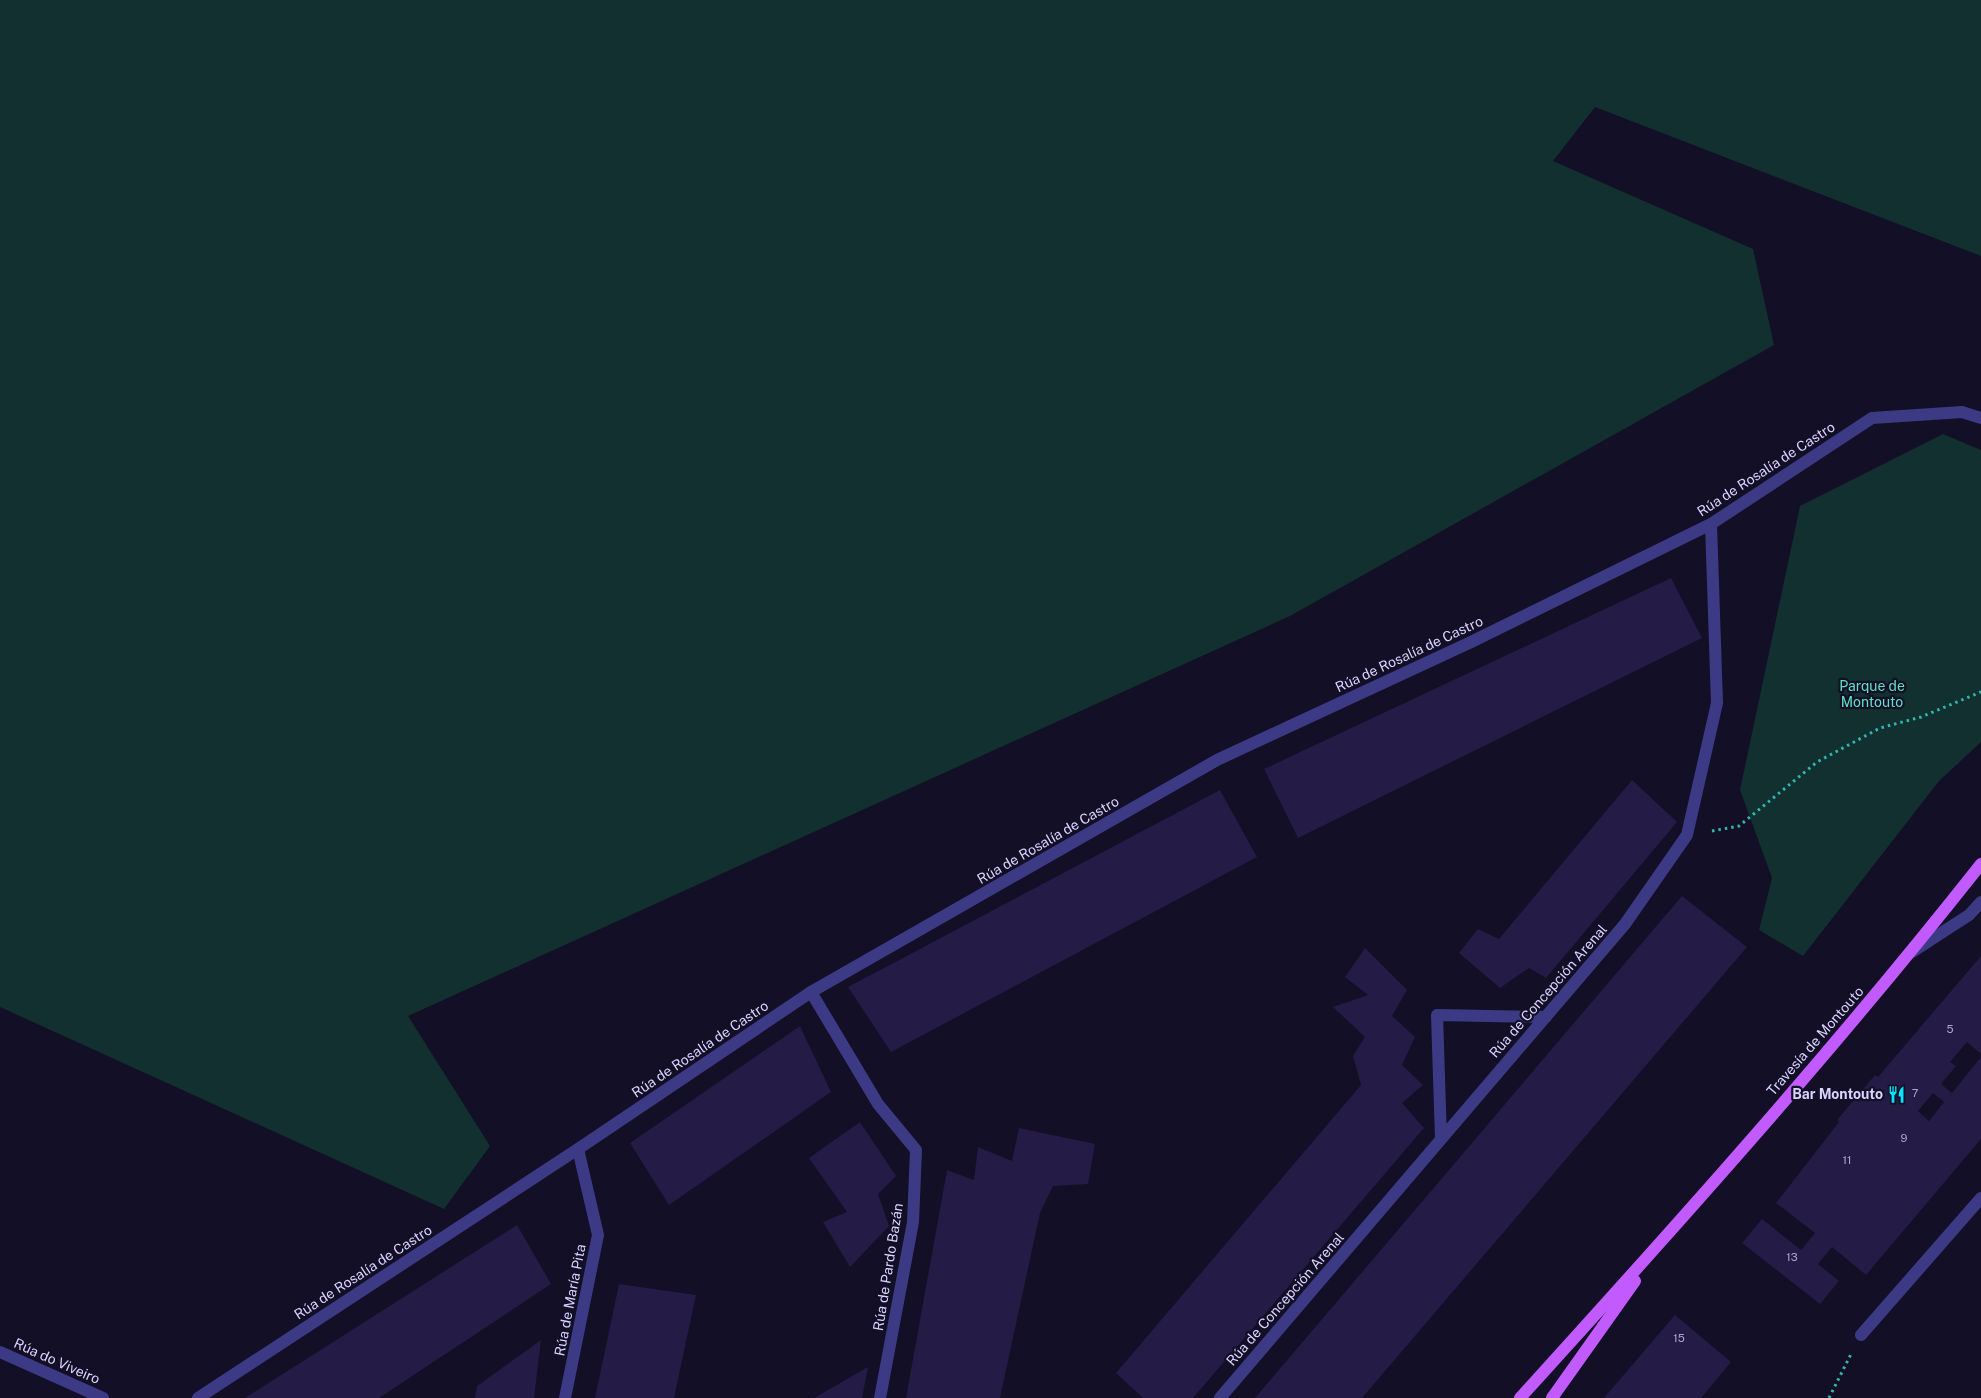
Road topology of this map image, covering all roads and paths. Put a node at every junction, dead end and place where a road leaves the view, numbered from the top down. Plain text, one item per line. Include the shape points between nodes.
1 (1981, 418) edge
2 (1711, 524) junction
3 (1981, 692) edge
4 (1686, 835) junction
5 (1981, 864) edge
6 (1981, 902) edge
7 (1912, 952) junction
8 (811, 992) junction
9 (1546, 1017) junction
10 (1441, 1139) junction
11 (578, 1149) junction
12 (1981, 1198) edge
13 (1668, 1234) junction
14 (1861, 1336) joint
15 (0, 1352) edge
16 (103, 1398) edge
17 (198, 1398) edge
18 (565, 1398) edge
19 (880, 1398) edge
20 (1220, 1398) edge
21 (1520, 1398) edge
22 (1552, 1398) edge
23 (1828, 1398) edge

1 - 2 street, Rúa de Rosalía de Castro via 1962,412 1872,418
2 - 4 street, Rúa de Concepción Arenal via 1717,703
2 - 8 street, Rúa de Rosalía de Castro via 1469,643 1217,760
3 - 4 path via 1880,728 1817,762 1738,826
4 - 9 street, Rúa de Concepción Arenal via 1625,924
5 - 7 main road, Travesía de Montouto
6 - 7 street via 1969,915
7 - 13 main road, Travesía de Montouto
8 - 11 street, Rúa de Rosalía de Castro
8 - 19 street, Rúa de Pardo Bazán via 878,1104 916,1150 913,1222
9 - 10 street, Rúa de Concepción Arenal
9 - 10 street via 1437,1015
10 - 20 street, Rúa de Concepción Arenal
11 - 17 street, Rúa de Rosalía de Castro
11 - 18 street, Rúa de María Pita via 598,1234
12 - 14 street
13 - 21 main road, Travesía de Montouto
13 - 22 main road, Travesía de Montouto
14 - 23 path
15 - 16 street, Rúa do Viveiro

